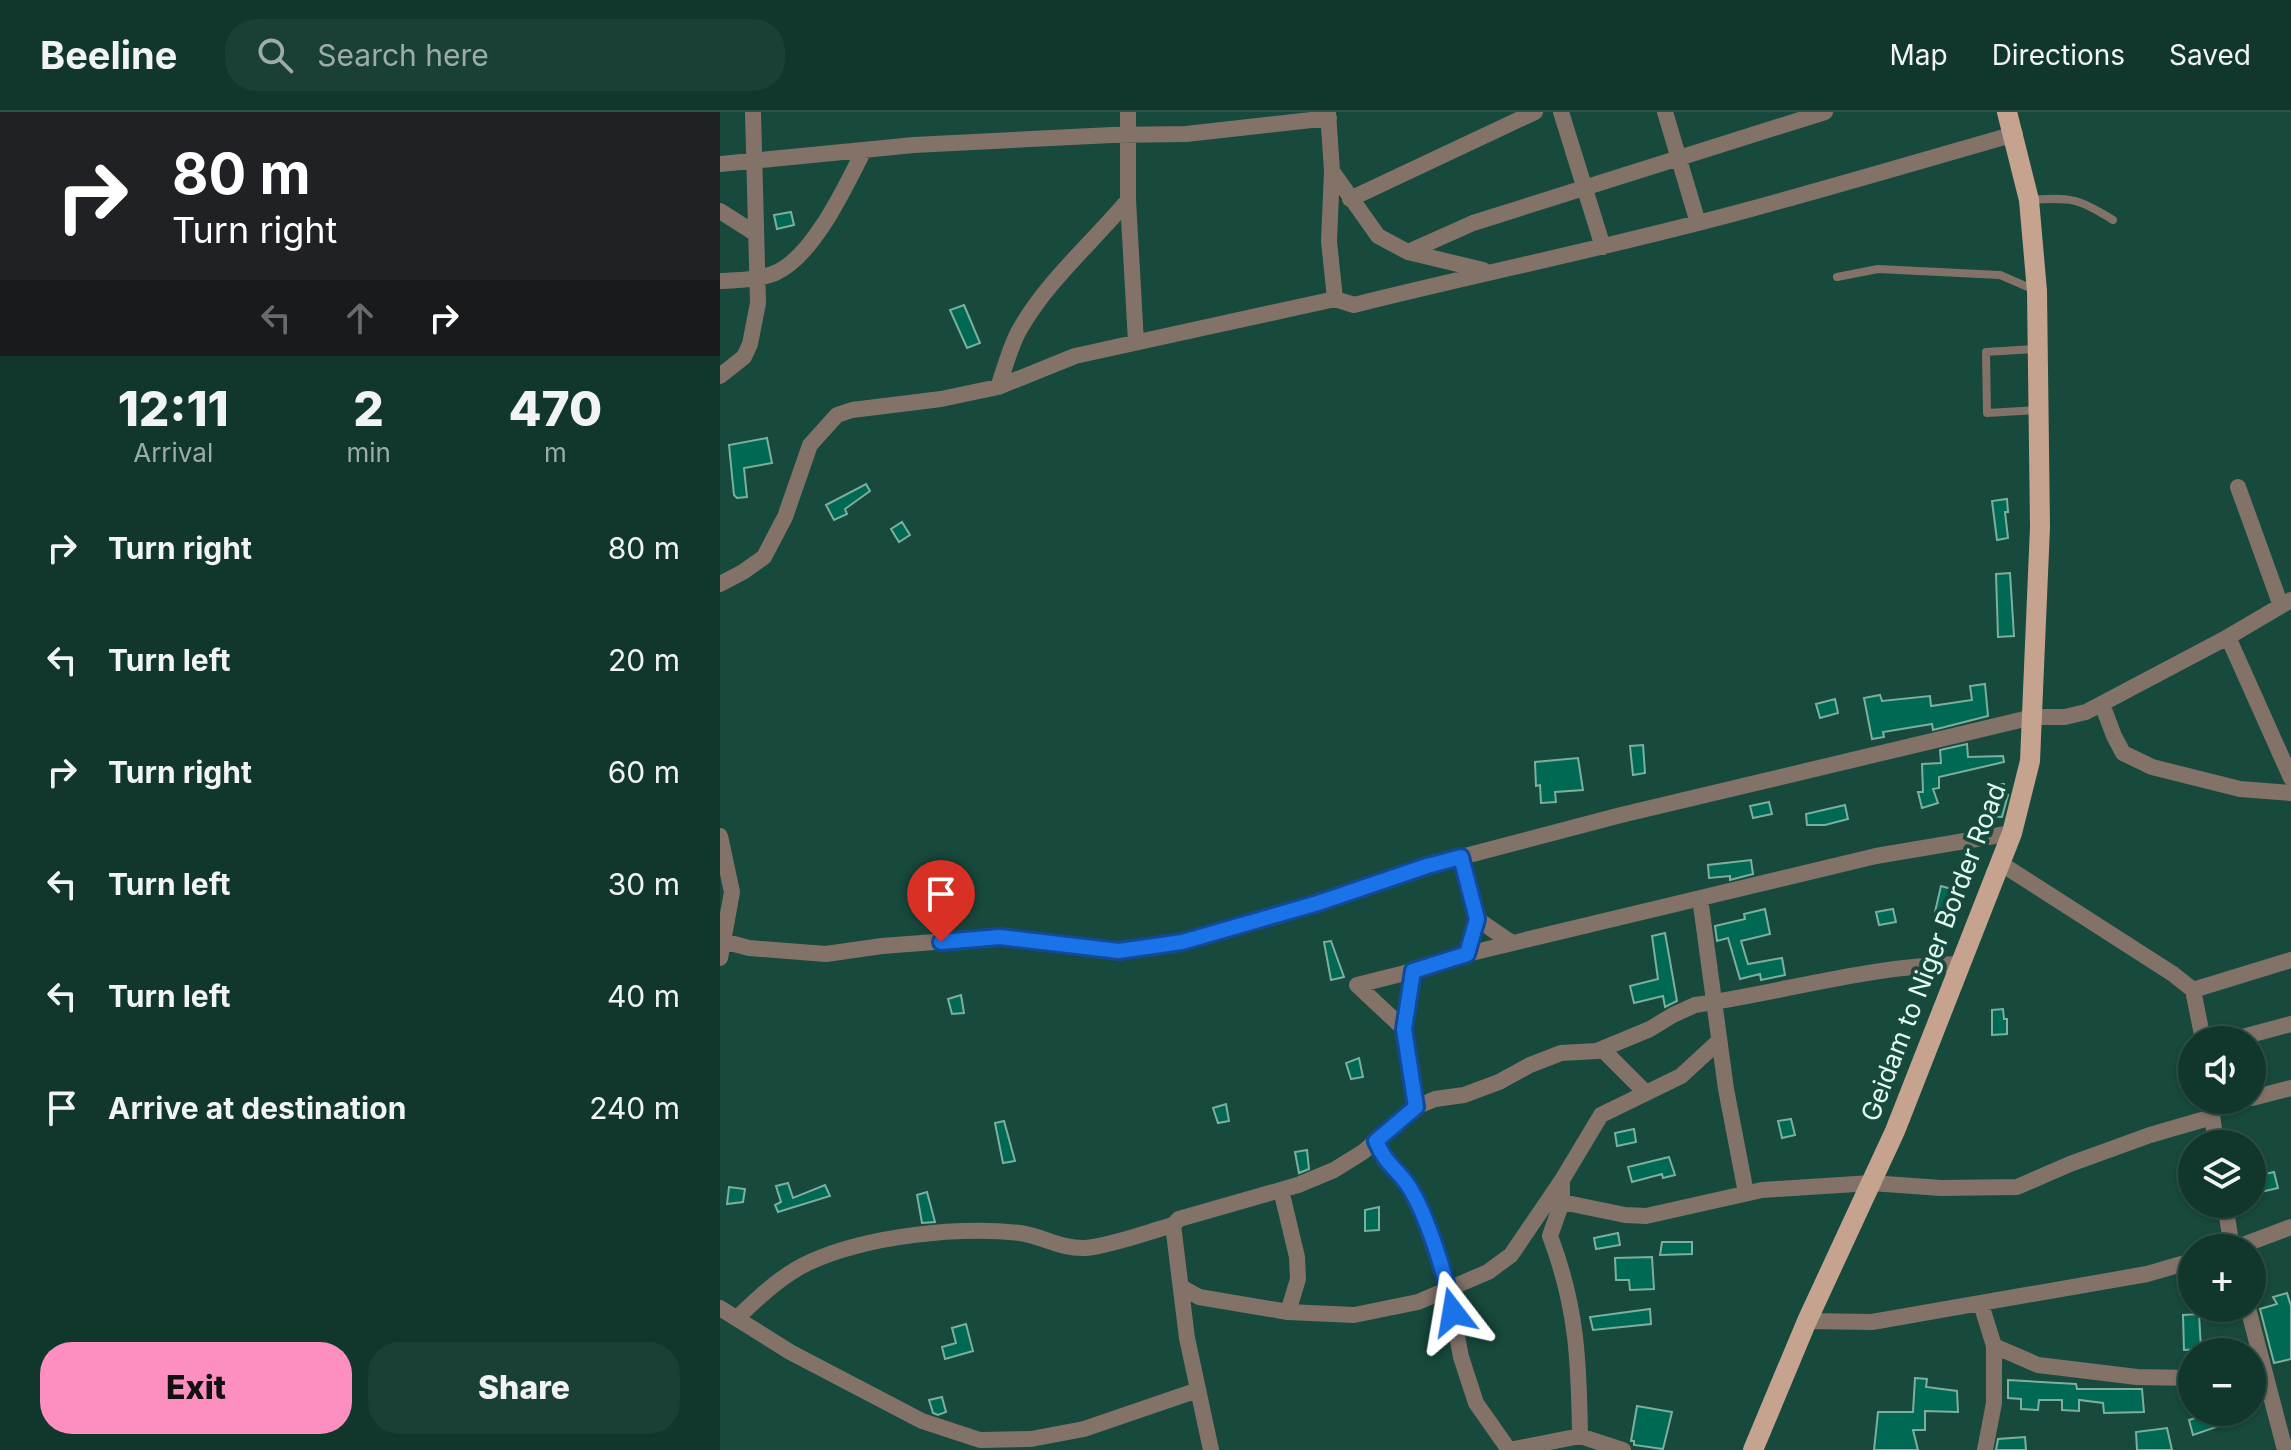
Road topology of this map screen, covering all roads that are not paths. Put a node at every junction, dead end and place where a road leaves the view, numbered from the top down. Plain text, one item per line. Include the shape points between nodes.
1 (753, 112) edge
2 (1128, 112) edge
3 (1535, 112) edge
4 (1561, 112) edge
5 (1665, 112) edge
6 (1825, 112) edge
7 (2007, 112) edge
8 (1328, 115) edge
9 (1130, 134) junction
10 (2015, 134) junction
11 (864, 150) junction
12 (1677, 158) junction
13 (754, 159) junction
14 (720, 164) edge
15 (1332, 171) junction
16 (1584, 187) junction
17 (1350, 199) junction
18 (1128, 200) junction
19 (2029, 200) junction
20 (720, 211) edge
21 (2113, 220) dead end
22 (1698, 223) junction
23 (756, 234) junction
24 (1603, 247) junction
25 (1408, 252) junction
26 (1489, 272) junction
27 (1837, 277) dead end
28 (757, 278) junction
29 (720, 281) edge
30 (2037, 291) junction
31 (1335, 299) junction
32 (1136, 342) junction
33 (2038, 348) junction
34 (720, 376) edge
35 (998, 387) junction
36 (2039, 410) junction
37 (2238, 487) dead end
38 (720, 584) edge
39 (2286, 603) edge
40 (2228, 637) junction
41 (2102, 704) junction
42 (2033, 717) junction
43 (2291, 778) edge
44 (2291, 793) edge
45 (2012, 833) junction
46 (720, 836) edge
47 (1461, 857) junction
48 (2000, 863) junction
49 (1700, 898) junction
50 (1477, 919) junction
51 (1512, 943) junction
52 (722, 950) edge
53 (1467, 954) junction
54 (2291, 960) edge
55 (1962, 964) junction
56 (1413, 971) junction
57 (2193, 990) junction
58 (1714, 1003) junction
59 (2291, 1024) edge
60 (2200, 1026) edge
61 (1404, 1029) junction
62 (2266, 1031) edge
63 (1719, 1041) junction
64 (1602, 1049) junction
65 (2291, 1088) edge
66 (1646, 1093) junction
67 (2266, 1094) edge
68 (1416, 1107) junction
69 (2197, 1114) edge
70 (1376, 1141) junction
71 (1562, 1180) junction
72 (1871, 1183) junction
73 (1281, 1190) junction
74 (1746, 1193) junction
75 (1562, 1202) junction
76 (1173, 1225) junction
77 (2291, 1227) edge
78 (2266, 1236) edge
79 (2178, 1265) edge
80 (1181, 1287) junction
81 (1448, 1289) junction
82 (1981, 1304) junction
83 (720, 1308) edge
84 (1288, 1312) junction
85 (738, 1317) junction
86 (1807, 1321) junction
87 (1994, 1346) junction
88 (2178, 1378) edge
89 (1198, 1390) junction
90 (2266, 1394) edge
91 (1580, 1436) junction
92 (1211, 1450) edge
93 (1509, 1450) edge
94 (1623, 1450) edge
95 (1753, 1450) edge
96 (1985, 1450) edge
97 (2285, 1450) edge

1 - 13 street
2 - 9 street
3 - 17 street
4 - 16 street
5 - 12 street
6 - 12 street
7 - 10 main road, Geidam to Niger Border Road
8 - 9 street via 1186,134
8 - 15 street
9 - 11 street
9 - 18 street
10 - 19 main road, Geidam to Niger Border Road
10 - 22 street
11 - 13 street
11 - 28 street via 834,209 797,259
12 - 16 street
12 - 22 street
13 - 14 street
13 - 23 street
15 - 17 street
15 - 31 street via 1329,241
16 - 24 street
16 - 25 street via 1473,223
17 - 25 street via 1378,236
18 - 32 street
18 - 35 street via 1061,273 1020,329
19 - 21 lane via 2069,198
19 - 30 main road, Geidam to Niger Border Road
20 - 23 street
22 - 24 street
23 - 28 street
24 - 26 street
25 - 26 street
26 - 31 street via 1354,305
27 - 30 lane via 1878,269 2000,275
28 - 29 street
28 - 34 street via 750,344 744,357
30 - 33 main road, Geidam to Niger Border Road
31 - 32 street
32 - 35 street via 1075,356
33 - 36 main road, Geidam to Niger Border Road
33 - 36 lane via 1986,352 1987,413
35 - 38 street via 837,415 810,445 785,517 764,557
36 - 42 main road, Geidam to Niger Border Road
37 - 39 street
39 - 40 street
40 - 41 street
40 - 43 street
41 - 42 street via 2065,717
41 - 44 street via 2123,753 2152,767 2240,789
42 - 45 main road, Geidam to Niger Border Road via 2030,761
42 - 47 street
45 - 48 main road, Geidam to Niger Border Road
45 - 49 street via 1876,856
46 - 52 street via 732,892
47 - 50 street
47 - 52 street via 1182,942 1119,951 1000,937 826,954
48 - 55 main road, Geidam to Niger Border Road
48 - 57 street
49 - 51 street
49 - 58 street
50 - 51 street
50 - 53 street
51 - 53 street
53 - 56 street
54 - 57 street
55 - 58 street via 1885,970
55 - 72 main road, Geidam to Niger Border Road
56 - 61 street
56 - 61 street via 1357,985
57 - 60 street
58 - 63 street
58 - 64 street via 1695,1005
59 - 62 street
61 - 68 street
63 - 66 street via 1681,1076
63 - 74 street
64 - 66 street
64 - 68 street via 1561,1053 1499,1082
65 - 67 street
66 - 71 street via 1601,1115
68 - 70 street
69 - 72 street via 2017,1187
70 - 73 street via 1334,1170
70 - 81 street via 1384,1160 1406,1182
71 - 75 street
71 - 81 street via 1511,1255 1488,1272
72 - 74 street
72 - 86 main road, Geidam to Niger Border Road
73 - 76 street
73 - 84 street via 1297,1257 1298,1279
74 - 75 street via 1646,1216
75 - 91 street via 1550,1236 1578,1350
76 - 80 street
76 - 85 street via 1086,1248 1022,1233 922,1233 869,1243 809,1262
77 - 78 street
79 - 82 street
80 - 84 street via 1199,1297
80 - 89 street
81 - 84 street via 1418,1302 1354,1315
81 - 93 street via 1476,1403
82 - 86 street via 1872,1322
82 - 87 street
83 - 85 street
85 - 89 street via 790,1352 922,1421 980,1440 1031,1439 1084,1429
86 - 95 main road, Geidam to Niger Border Road
87 - 88 street via 2038,1365
87 - 96 street via 1994,1403
89 - 92 street
90 - 97 street
91 - 93 street
91 - 94 street

